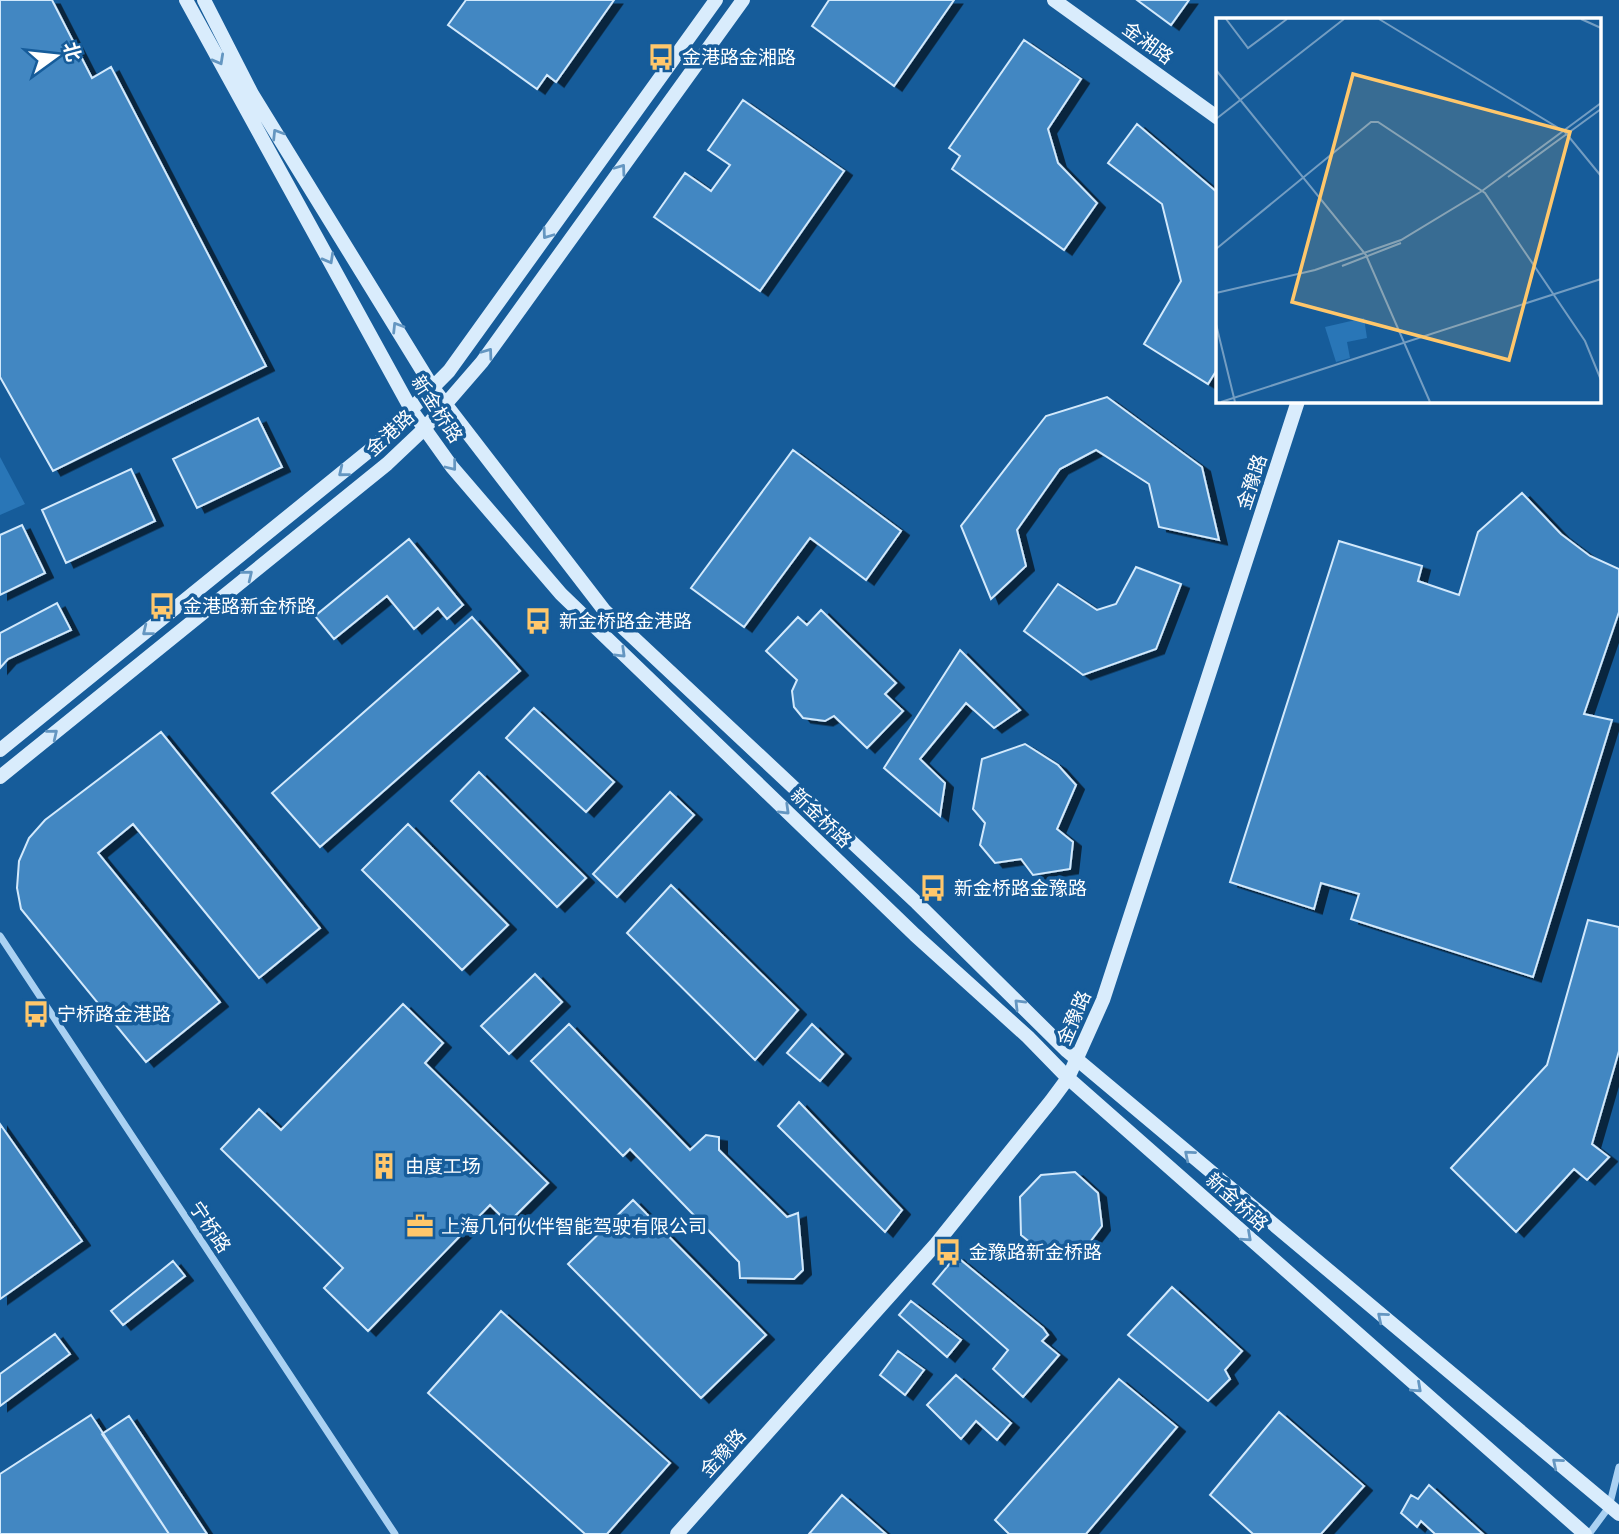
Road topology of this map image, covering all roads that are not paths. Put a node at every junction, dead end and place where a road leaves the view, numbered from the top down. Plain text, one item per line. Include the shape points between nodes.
1 (186, 0) edge
2 (204, 0) edge
3 (716, 0) edge
4 (743, 0) edge
5 (1054, 0) edge
6 (1216, 117) edge
7 (433, 388) junction
8 (1298, 402) edge
9 (445, 407) junction
10 (412, 411) junction
11 (424, 429) junction
12 (0, 750) edge
13 (0, 777) edge
14 (0, 936) edge
15 (1076, 1060) junction
16 (1068, 1078) junction
17 (1619, 1467) edge
18 (1614, 1511) edge
19 (395, 1534) edge
20 (677, 1534) edge
21 (1587, 1534) edge

1 -> 10 street, 新金桥路
7 -> 2 street, 新金桥路 via 252,94
3 -> 7 street, 金港路
9 -> 4 street, 金港路
5 - 6 street, 金湘路
7 - 9 street, 新金桥路
7 - 10 street, 金港路
8 - 15 street, 金豫路 via 1103,1000
9 - 11 street, 金港路
15 -> 9 street, 新金桥路 via 917,903 604,610
10 - 11 street, 新金桥路
10 -> 12 street, 金港路 via 375,446
13 -> 11 street, 金港路 via 387,464
11 -> 16 street, 新金桥路 via 561,594
14 - 19 street, 宁桥路
15 - 16 street, 金豫路
18 -> 15 street, 新金桥路
16 - 20 street, 金豫路 via 936,1244
16 -> 21 street, 新金桥路
17 - 18 street
18 - 21 street

